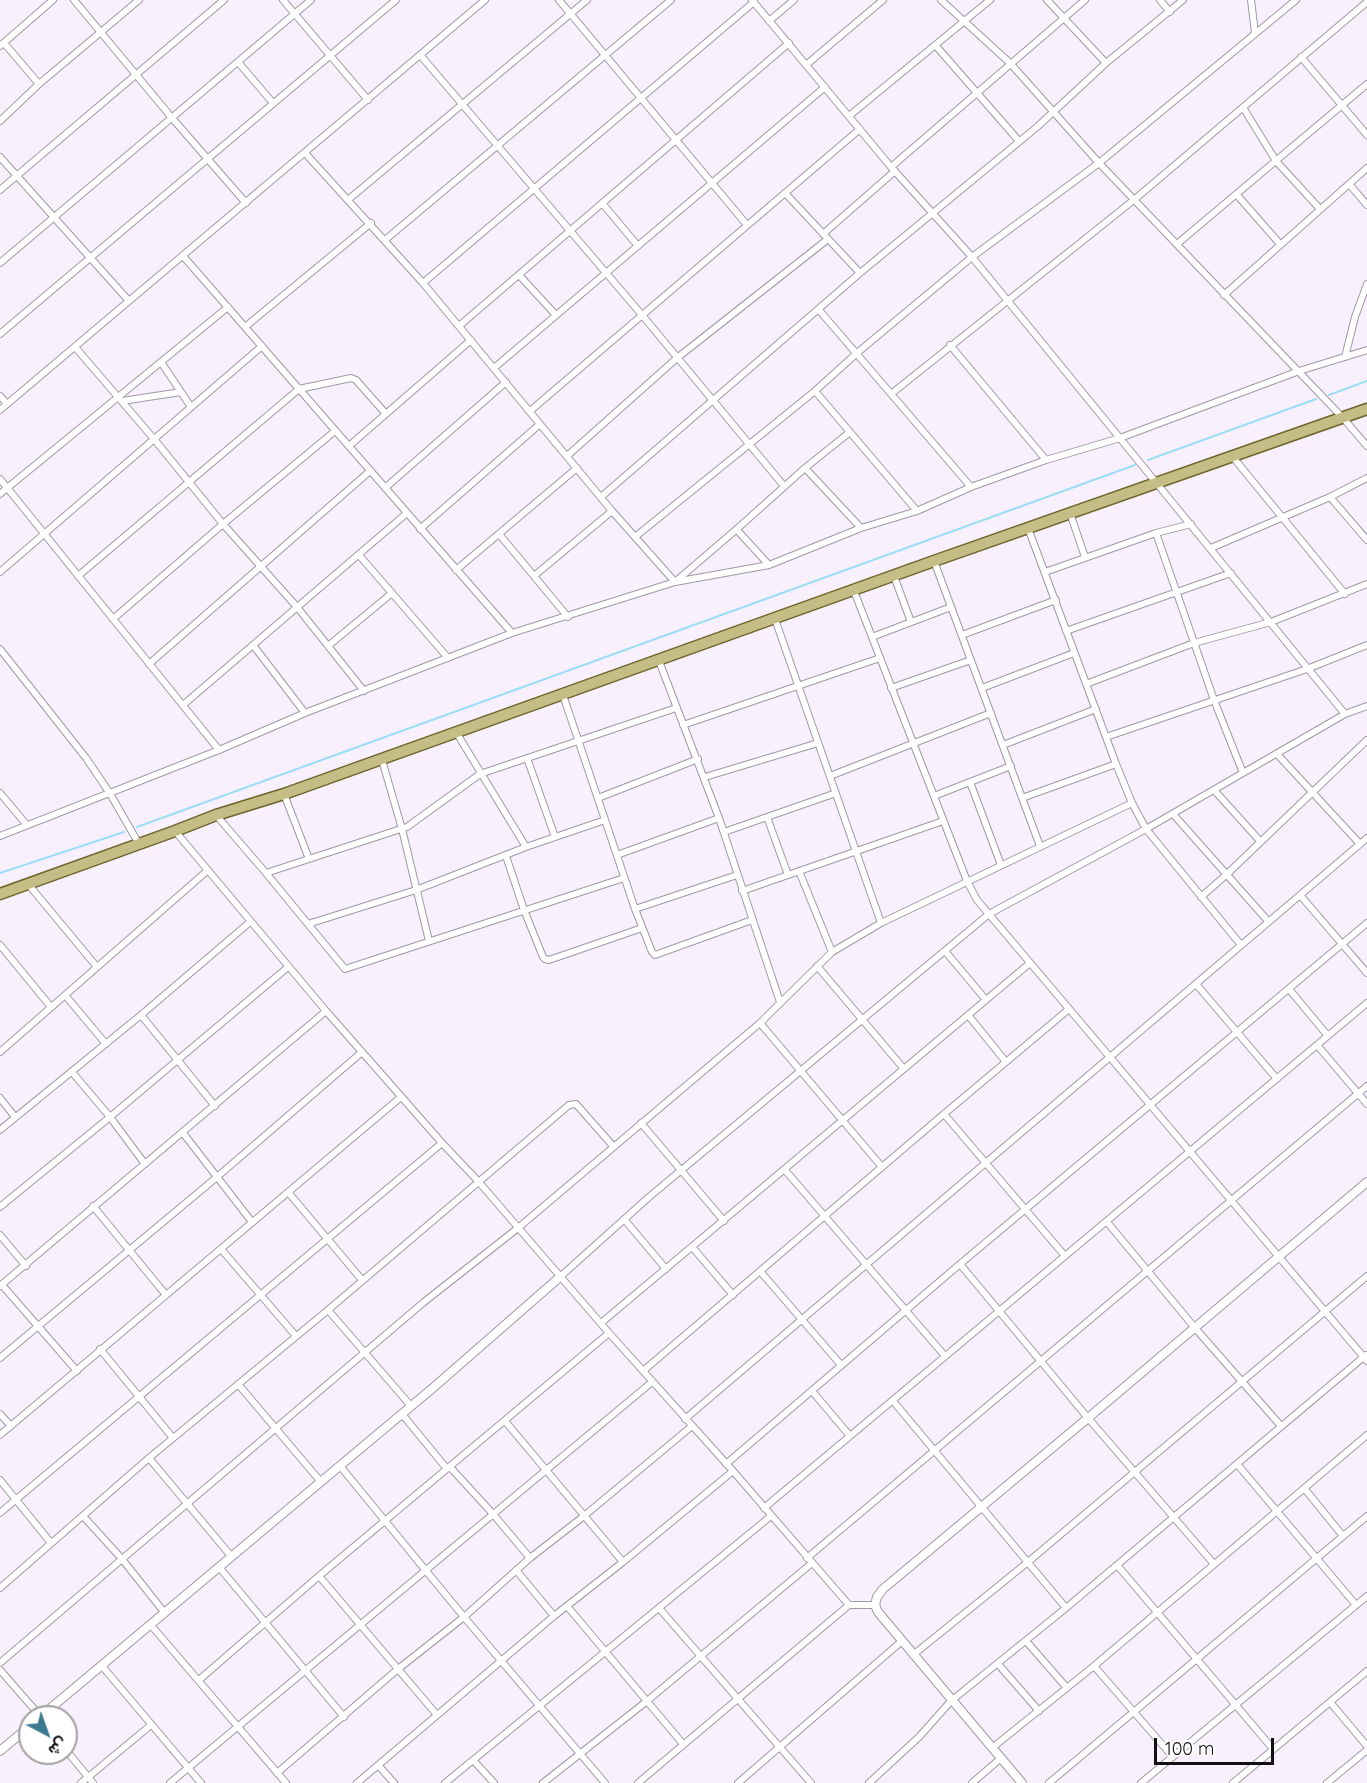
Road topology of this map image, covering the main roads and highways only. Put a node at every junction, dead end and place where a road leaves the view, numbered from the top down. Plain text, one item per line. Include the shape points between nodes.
1 (1367, 410) edge
2 (0, 894) edge

1 - 2 main road

